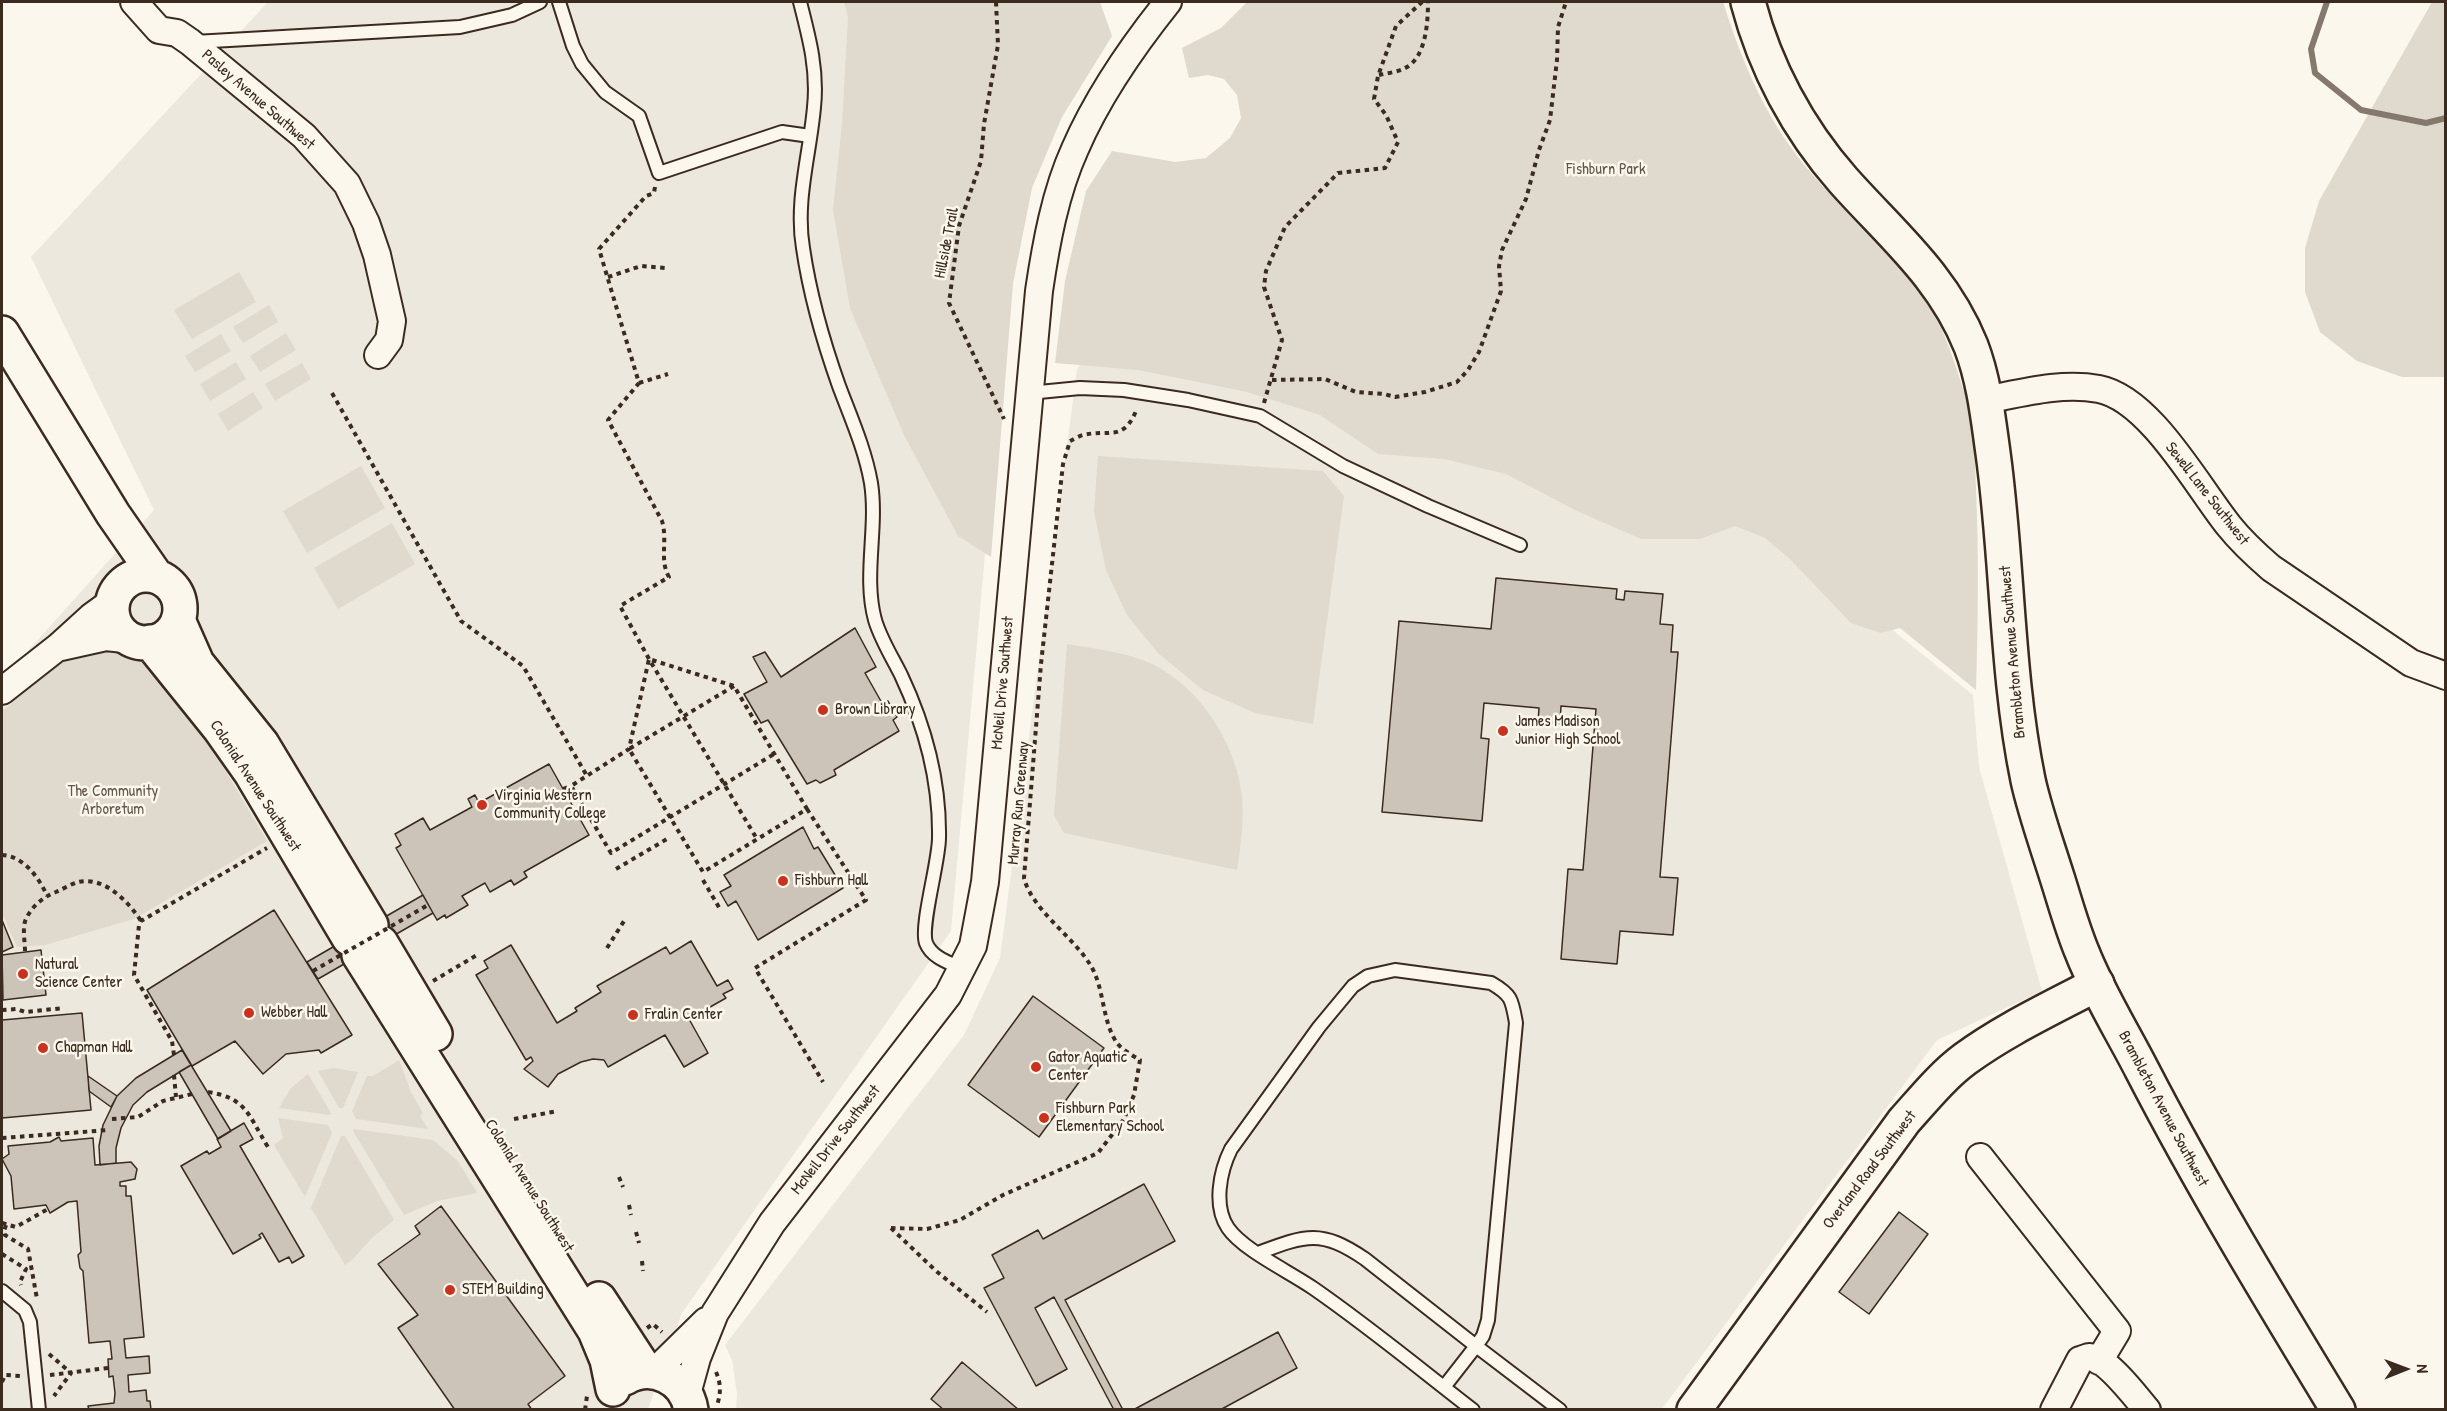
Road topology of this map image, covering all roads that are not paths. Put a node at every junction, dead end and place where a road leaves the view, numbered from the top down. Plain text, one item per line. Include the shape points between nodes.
1 (134, 2) edge
2 (540, 2) edge
3 (559, 2) edge
4 (800, 2) edge
5 (1168, 2) edge
6 (1748, 2) edge
7 (190, 42) junction
8 (810, 135) junction
9 (2, 333) edge
10 (378, 355) dead end
11 (1029, 393) junction
12 (1985, 400) junction
13 (1520, 545) dead end
14 (132, 586) junction
15 (178, 620) junction
16 (141, 641) junction
17 (58, 648) junction
18 (2445, 676) edge
19 (2, 691) edge
20 (365, 940) junction
21 (963, 969) junction
22 (2097, 984) junction
23 (1980, 1157) dead end
24 (1258, 1253) junction
25 (2, 1291) edge
26 (715, 1313) junction
27 (1476, 1346) junction
28 (2099, 1361) junction
29 (650, 1371) junction
30 (1444, 1387) junction
31 (609, 1399) edge
32 (689, 1402) edge
33 (39, 1410) edge
34 (1473, 1410) edge
35 (1560, 1410) edge
36 (1694, 1410) edge
37 (2054, 1410) edge
38 (2147, 1410) edge
39 (2338, 1410) edge

1 - 7 street, Pasley Avenue Southwest via 159,30 177,33
2 - 7 lane via 512,15 460,27
3 - 8 lane via 582,64 604,92 639,116 659,173 782,132
4 - 8 lane via 814,55
5 - 11 street, McNeil Drive Southwest via 1124,61 1074,149 1045,250
6 - 12 main road, Brambleton Avenue Southwest via 1769,64 1815,146 1922,262 1959,318 1972,347
7 - 10 street, Pasley Avenue Southwest via 304,136 347,184 377,255 392,321 390,340
8 - 21 lane via 800,205 809,283 827,352 856,426 871,482 872,602 876,622 914,709 936,781 939,845 924,929 926,944 936,956
9 - 14 main road via 113,514
11 - 13 lane via 1080,388 1124,390 1260,416 1343,466
11 - 21 street, McNeil Drive Southwest via 985,882 976,935
12 - 18 street, Sewell Lane Southwest via 2043,388 2073,387 2099,389 2131,403 2254,554 2411,663
12 - 22 main road, Brambleton Avenue Southwest via 2002,522 2012,674 2027,775 2082,952
14 - 15 main road via 173,587 181,607
14 - 16 main road via 112,613 123,633
14 - 17 street
15 - 16 main road via 166,636
15 - 20 main road, Colonial Avenue Southwest via 197,663 262,744
16 - 17 street via 106,637
16 - 20 main road, Colonial Avenue Southwest via 220,729
17 - 19 street
20 - 29 main road, Colonial Avenue Southwest
20 - 31 main road, Colonial Avenue Southwest via 595,1331 607,1360
21 - 26 street, McNeil Drive Southwest via 948,995 772,1223
22 - 36 main road, Overland Road Southwest via 2006,1033 1964,1060 1938,1083 1904,1121
22 - 39 main road, Brambleton Avenue Southwest via 2233,1238
23 - 28 street via 2117,1331
24 - 27 lane via 1282,1244 1329,1239 1365,1259
24 - 27 lane via 1239,1241 1221,1212 1225,1161 1319,1027 1353,986 1368,976 1395,970 1491,983 1512,999 1516,1023 1488,1320
24 - 30 lane via 1314,1289
25 - 33 lane via 25,1310 30,1322
26 - 29 street, McNeil Drive Southwest
26 - 32 street, McNeil Drive Southwest via 697,1358
27 - 30 lane
27 - 35 lane
28 - 37 street via 2088,1357 2080,1360
28 - 38 street
29 - 31 main road via 620,1381
29 - 32 main road, Colonial Avenue Southwest via 672,1378
30 - 34 lane

